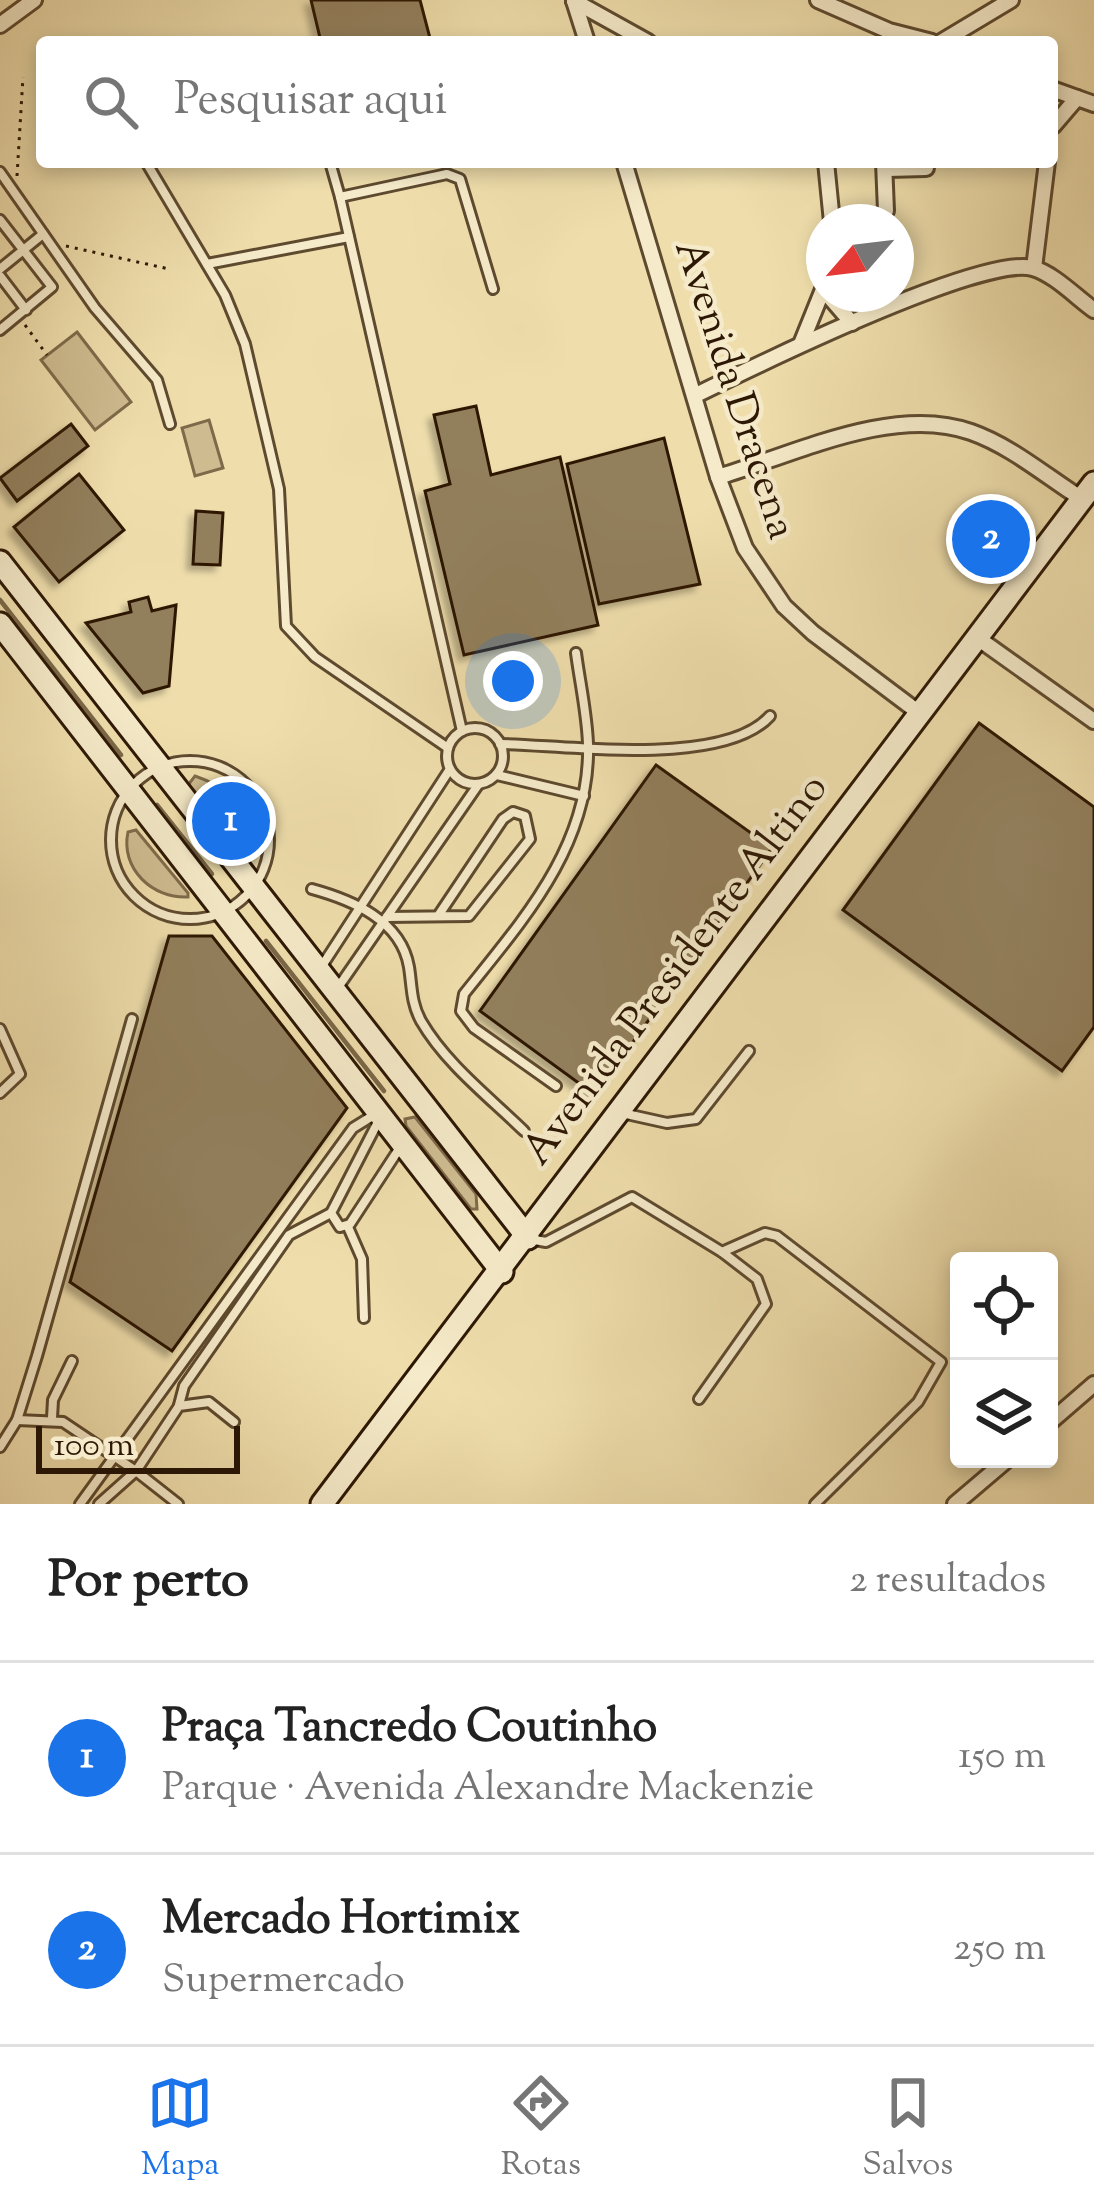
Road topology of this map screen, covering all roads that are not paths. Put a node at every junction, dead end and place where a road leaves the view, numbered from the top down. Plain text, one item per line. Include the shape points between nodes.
1 (34, 0) edge
2 (574, 0) edge
3 (818, 0) edge
4 (1011, 0) edge
5 (0, 25) edge
6 (585, 36) edge
7 (632, 36) edge
8 (911, 36) edge
9 (948, 36) edge
10 (1058, 91) edge
11 (1077, 98) junction
12 (1094, 104) edge
13 (1058, 121) edge
14 (150, 168) edge
15 (332, 168) edge
16 (626, 168) edge
17 (827, 168) edge
18 (885, 168) edge
19 (1046, 168) edge
20 (0, 172) edge
21 (340, 197) junction
22 (830, 204) edge
23 (886, 204) edge
24 (0, 220) edge
25 (43, 234) junction
26 (349, 237) junction
27 (24, 250) junction
28 (207, 264) junction
29 (1034, 268) junction
30 (0, 273) edge
31 (494, 289) dead end
32 (1094, 310) edge
33 (815, 312) edge
34 (843, 312) edge
35 (23, 314) junction
36 (852, 322) junction
37 (1, 326) edge
38 (801, 344) junction
39 (696, 395) junction
40 (170, 424) dead end
41 (718, 477) junction
42 (1088, 491) edge
43 (0, 562) edge
44 (0, 624) edge
45 (980, 639) junction
46 (576, 652) dead end
47 (918, 712) junction
48 (770, 716) dead end
49 (1094, 721) edge
50 (462, 731) junction
51 (500, 743) junction
52 (589, 745) junction
53 (448, 748) junction
54 (159, 767) junction
55 (450, 769) junction
56 (497, 775) junction
57 (478, 785) junction
58 (130, 789) junction
59 (584, 796) junction
60 (253, 887) junction
61 (312, 889) dead end
62 (361, 906) junction
63 (226, 910) junction
64 (438, 916) junction
65 (385, 920) junction
66 (318, 971) junction
67 (335, 993) junction
68 (132, 1019) dead end
69 (0, 1029) edge
70 (748, 1051) dead end
71 (556, 1086) dead end
72 (409, 1088) junction
73 (0, 1093) edge
74 (382, 1111) junction
75 (621, 1112) junction
76 (524, 1130) dead end
77 (405, 1141) junction
78 (495, 1198) junction
79 (331, 1213) junction
80 (468, 1222) junction
81 (348, 1227) junction
82 (528, 1238) junction
83 (722, 1252) junction
84 (502, 1272) junction
85 (364, 1318) dead end
86 (72, 1361) dead end
87 (1094, 1384) edge
88 (699, 1399) dead end
89 (178, 1406) junction
90 (1058, 1415) edge
91 (52, 1418) junction
92 (17, 1420) junction
93 (233, 1422) dead end
94 (0, 1447) edge
95 (118, 1457) junction
96 (997, 1468) edge
97 (136, 1471) junction
98 (80, 1504) edge
99 (99, 1504) edge
100 (178, 1504) edge
101 (322, 1504) edge
102 (815, 1504) edge
103 (955, 1504) edge

1 - 5 street
2 - 6 street
2 - 7 street
3 - 8 street
4 - 9 street
10 - 11 street
11 - 12 street
11 - 13 street
14 - 28 lane
15 - 21 lane
16 - 39 street, Avenida Dracena
17 - 22 street
18 - 23 street
19 - 29 street
20 - 25 lane
21 - 26 lane
21 - 31 lane via 460,179
24 - 27 lane
25 - 27 lane
25 - 40 lane via 157,380
26 - 28 lane
26 - 50 lane
27 - 30 lane
27 - 35 lane via 52,286
28 - 53 lane via 245,344 271,445 286,626 315,657
29 - 32 street
29 - 36 street via 1012,268
30 - 35 lane
33 - 38 street
34 - 36 street
35 - 37 lane
36 - 38 street
38 - 39 street
39 - 41 street, Avenida Dracena
41 - 42 street via 865,433 930,425 976,434
41 - 47 street, Avenida Dracena via 745,548 784,606
42 - 45 street, Avenida Presidente Altino
43 - 54 street
44 - 58 street
45 - 47 street, Avenida Presidente Altino
45 - 49 street
46 - 52 lane
47 - 75 street, Avenida Presidente Altino
48 - 52 lane via 744,734 680,748 613,753
50 - 51 lane via 484,729
50 - 53 lane
51 - 52 lane
51 - 56 lane
52 - 59 lane
53 - 55 lane
54 - 58 lane
54 - 60 street
54 - 60 lane via 212,764 255,796 268,847
55 - 57 lane
55 - 62 lane
56 - 57 lane
56 - 59 lane
57 - 65 lane
58 - 63 street
58 - 63 lane via 112,834 129,889 179,918
59 - 71 lane via 558,868 464,994 461,1011
60 - 63 lane
60 - 66 street
61 - 62 lane
62 - 65 lane
62 - 66 lane
63 - 74 street
64 - 64 lane via 459,919 478,910 530,838 525,816 503,819
64 - 65 lane
65 - 67 lane
65 - 76 lane via 405,951 423,1025
66 - 67 street
67 - 72 street
68 - 92 lane
69 - 73 lane via 20,1074
70 - 75 lane via 696,1119 667,1124
72 - 74 street
72 - 78 street
74 - 77 street
74 - 79 lane
74 - 95 lane via 353,1127
75 - 82 street, Avenida Presidente Altino
77 - 80 street
77 - 81 lane
78 - 80 street
78 - 82 street
79 - 81 lane
79 - 89 lane via 289,1235
80 - 84 street
81 - 85 lane via 365,1273
82 - 83 lane via 546,1242 632,1197
82 - 84 street, Avenida Presidente Altino
83 - 88 lane via 757,1280 766,1304
83 - 102 lane via 764,1233 777,1236 941,1362 918,1402
84 - 101 street, Avenida Presidente Altino
86 - 91 lane
87 - 90 street
89 - 93 lane via 209,1402
89 - 97 lane
91 - 92 lane
91 - 95 lane
92 - 94 lane
95 - 97 lane
95 - 98 lane
96 - 103 street
97 - 99 lane
97 - 100 lane

